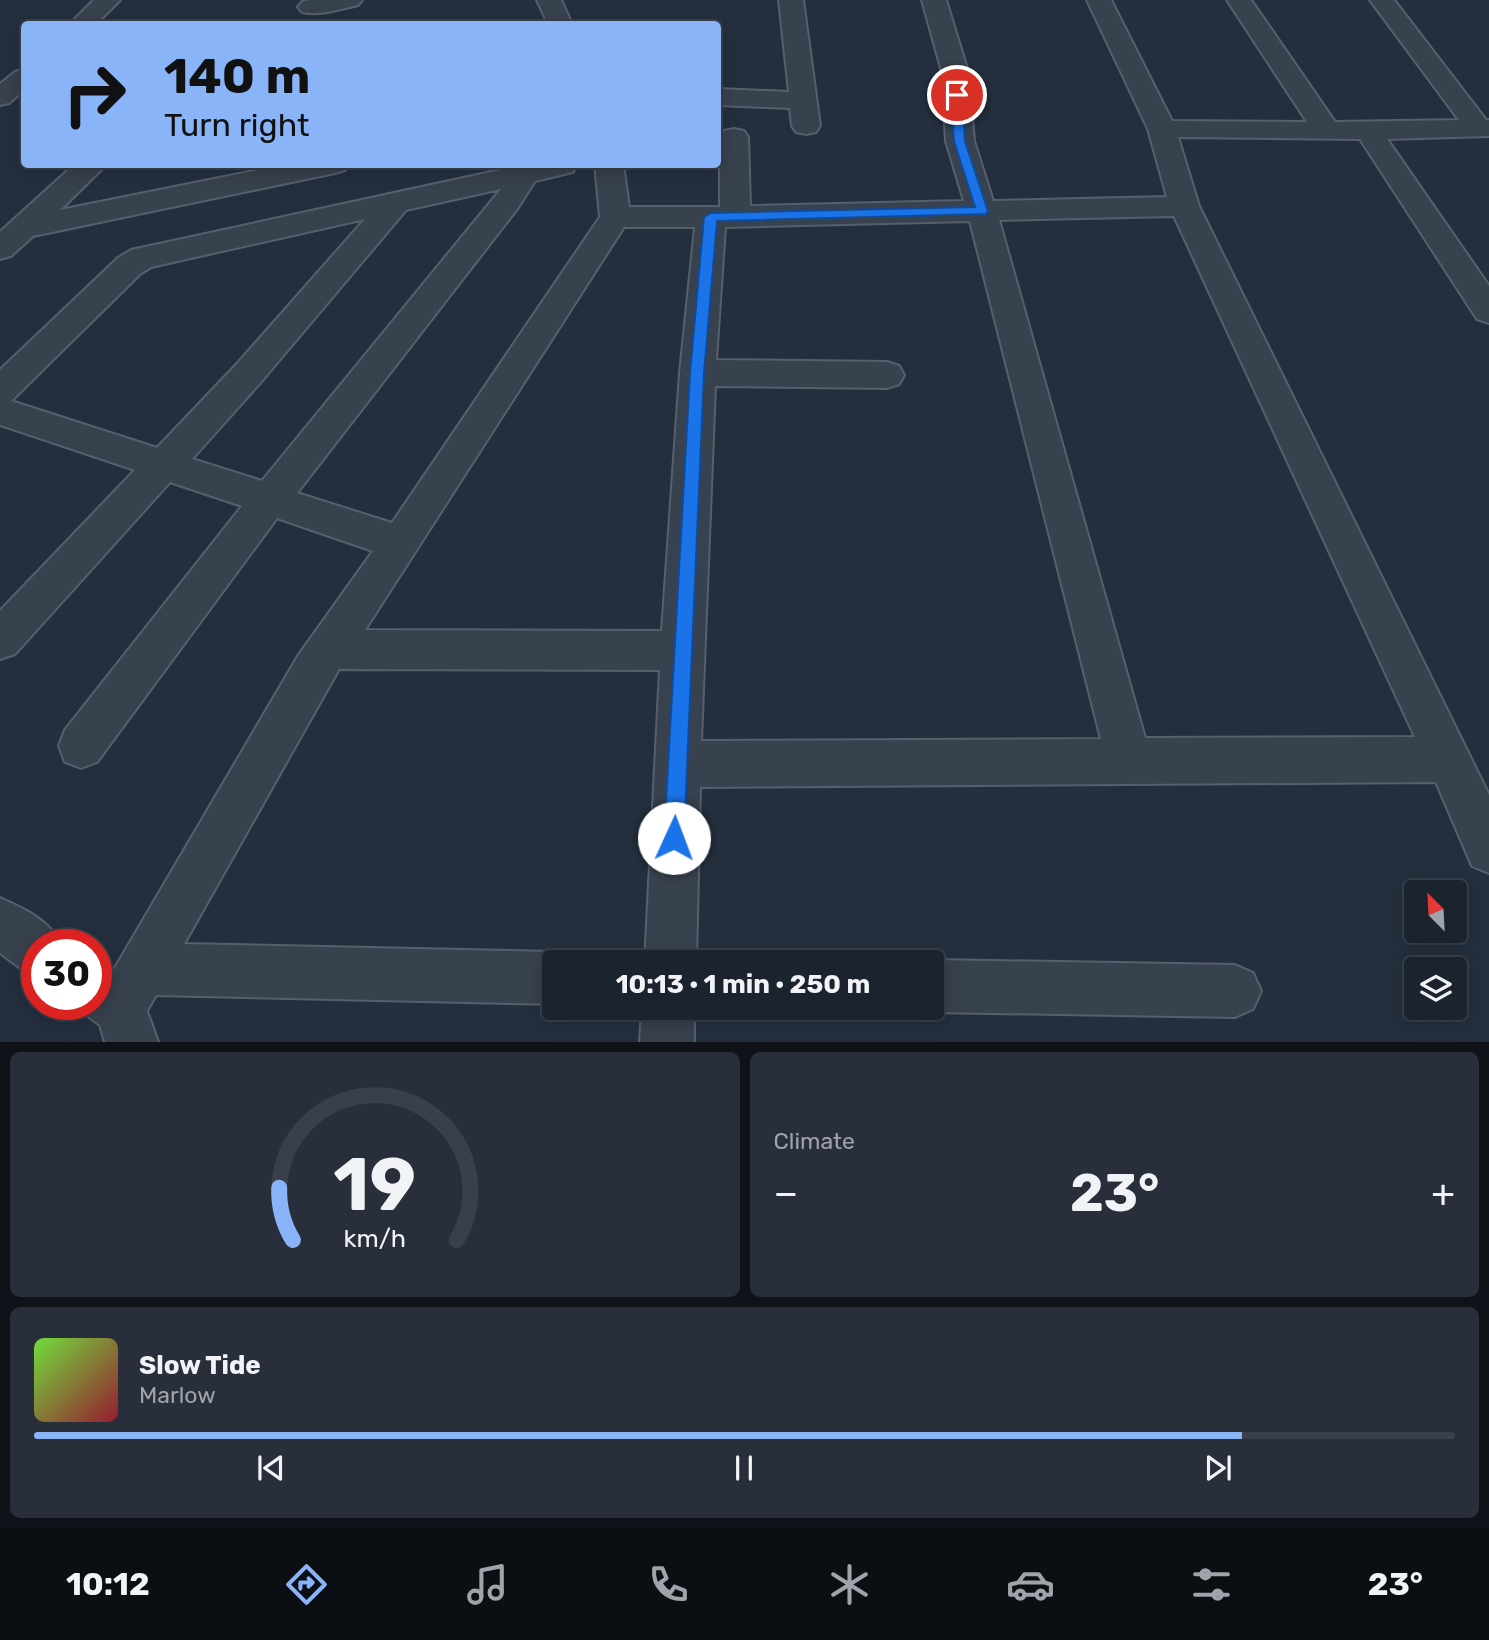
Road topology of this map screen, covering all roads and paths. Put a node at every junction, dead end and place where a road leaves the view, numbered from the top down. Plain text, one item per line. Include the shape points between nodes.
1 (108, 0) edge
2 (549, 0) edge
3 (791, 0) edge
4 (934, 0) edge
5 (1099, 0) edge
6 (1239, 0) edge
7 (1382, 0) edge
8 (310, 7) dead end
9 (343, 9) edge
10 (85, 21) edge
11 (559, 21) edge
12 (21, 79) edge
13 (0, 97) edge
14 (721, 98) edge
15 (21, 101) edge
16 (1483, 128) edge
17 (1162, 129) junction
18 (1326, 130) junction
19 (1368, 131) junction
20 (734, 136) dead end
21 (89, 168) edge
22 (315, 168) edge
23 (555, 168) edge
24 (609, 168) edge
25 (525, 175) junction
26 (395, 204) junction
27 (1184, 206) junction
28 (982, 211) junction
29 (615, 217) junction
30 (723, 217) junction
31 (26, 227) junction
32 (0, 250) edge
33 (1489, 311) edge
34 (697, 373) junction
35 (887, 374) dead end
36 (0, 391) edge
37 (0, 411) edge
38 (163, 466) junction
39 (268, 500) junction
40 (401, 543) junction
41 (0, 640) edge
42 (328, 649) junction
43 (681, 651) junction
44 (81, 746) dead end
45 (1449, 759) junction
46 (1129, 761) junction
47 (677, 764) junction
48 (1489, 849) edge
49 (0, 923) edge
50 (21, 938) edge
51 (670, 950) edge
52 (542, 979) edge
53 (944, 986) edge
54 (1235, 991) dead end
55 (123, 1002) edge
56 (668, 1020) edge
57 (667, 1041) edge

1 - 10 street
2 - 11 street
3 - 14 street via 804,113
4 - 28 street via 955,72 960,141
5 - 17 street
6 - 18 street
7 - 16 street
8 - 9 street
12 - 13 street
13 - 15 street
16 - 19 street
17 - 18 street
17 - 27 street
18 - 19 street
19 - 33 street
20 - 30 street
21 - 31 street
22 - 31 street
23 - 25 street
24 - 29 street
25 - 26 street
25 - 39 street
26 - 36 street via 142,258
26 - 38 street
27 - 28 street
27 - 45 street
28 - 30 street
28 - 46 street
29 - 30 street
29 - 40 street
30 - 34 street
31 - 32 street
34 - 35 street
34 - 43 street
37 - 38 street
38 - 39 street
38 - 41 street
39 - 40 street
39 - 44 street
40 - 42 street
42 - 43 street
42 - 55 street
43 - 47 street
45 - 46 street
45 - 48 street
46 - 47 street
47 - 51 street
49 - 50 street
52 - 55 street
53 - 54 street
56 - 57 street

